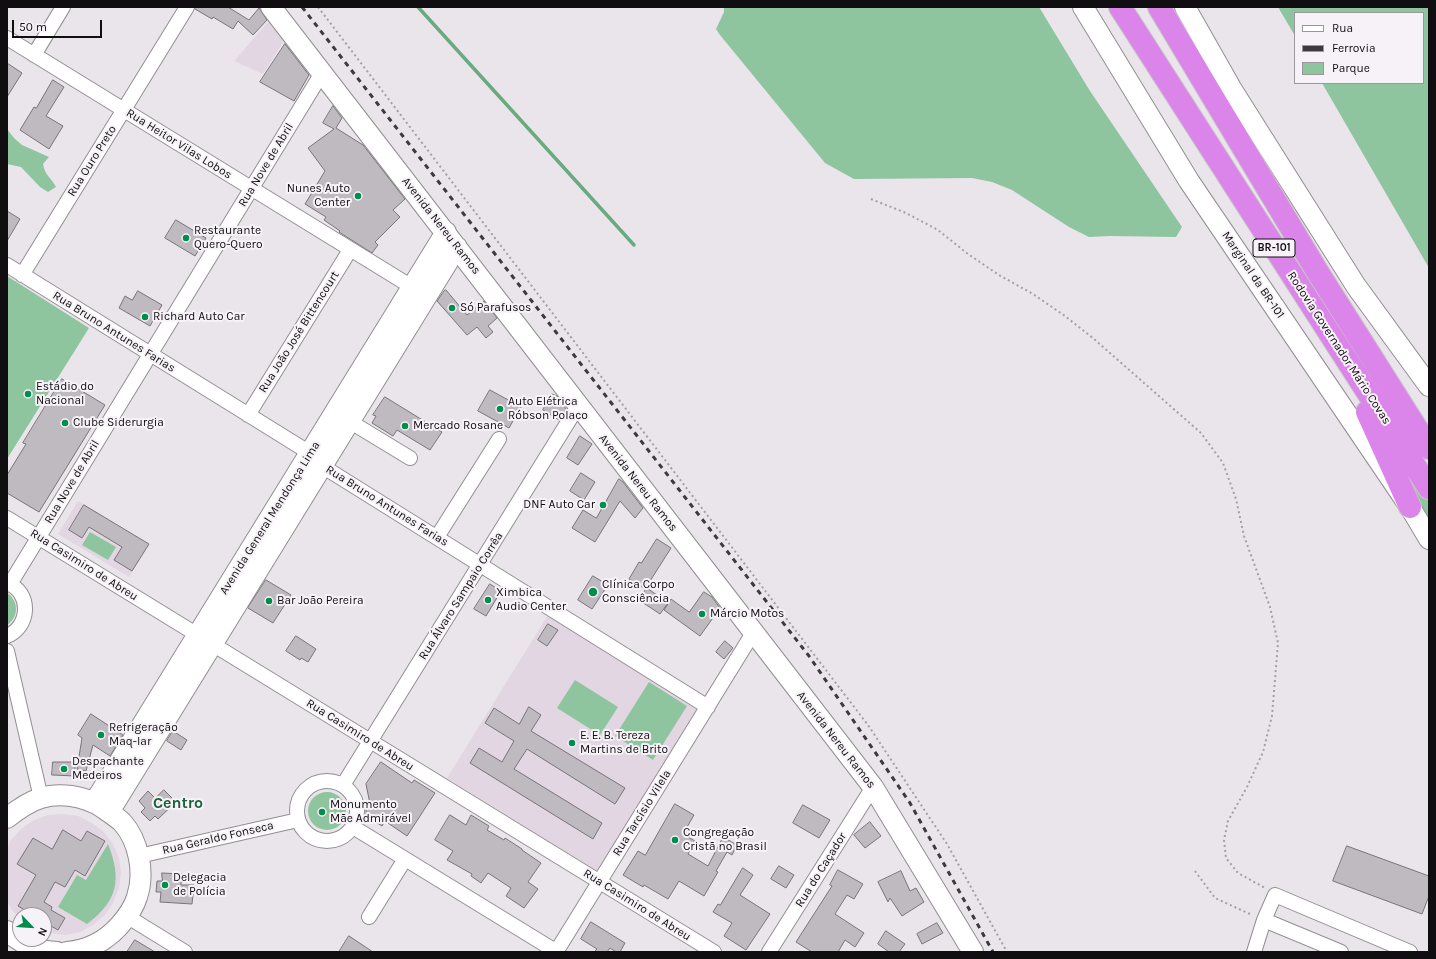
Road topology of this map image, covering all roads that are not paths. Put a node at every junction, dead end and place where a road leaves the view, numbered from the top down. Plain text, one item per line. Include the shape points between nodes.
1 (63, 7) edge
2 (187, 7) edge
3 (271, 7) edge
4 (1083, 7) edge
5 (1120, 7) edge
6 (1159, 7) edge
7 (1185, 7) edge
8 (7, 38) edge
9 (34, 55) junction
10 (322, 73) junction
11 (124, 110) junction
12 (251, 189) junction
13 (451, 240) junction
14 (350, 250) junction
15 (7, 265) edge
16 (22, 275) junction
17 (412, 288) junction
18 (1335, 342) junction
19 (150, 354) junction
20 (1429, 386) edge
21 (578, 406) junction
22 (248, 415) junction
23 (349, 421) junction
24 (500, 439) dead end
25 (1429, 448) edge
26 (410, 458) dead end
27 (316, 459) junction
28 (1429, 488) edge
29 (1410, 507) junction
30 (7, 518) edge
31 (39, 537) junction
32 (437, 537) junction
33 (1429, 539) edge
34 (480, 564) junction
35 (8, 583) edge
36 (753, 633) junction
37 (7, 636) edge
38 (205, 639) junction
39 (7, 651) edge
40 (708, 706) junction
41 (371, 741) junction
42 (343, 785) junction
43 (873, 787) junction
44 (41, 798) junction
45 (102, 807) junction
46 (7, 818) edge
47 (298, 820) junction
48 (353, 827) junction
49 (139, 856) junction
50 (405, 859) junction
51 (599, 882) junction
52 (128, 917) junction
53 (369, 917) dead end
54 (1264, 920) junction
55 (32, 947) edge
56 (57, 952) edge
57 (73, 952) edge
58 (185, 952) edge
59 (556, 952) edge
60 (714, 952) edge
61 (768, 952) edge
62 (973, 952) edge
63 (1254, 952) edge
64 (1341, 952) edge
65 (1410, 952) edge

1 - 9 street
2 - 11 street, Rua Ouro Preto
3 - 10 main road, Avenida Nereu Ramos
4 - 29 main road, Marginal da BR-101 via 1189,181
5 - 18 highway, Rodovia Governador Mário Covas / BR-101
6 - 25 highway, Rodovia Governador Mário Covas / BR-101 via 1317,271
7 - 20 main road via 1231,88 1356,286
8 - 9 street, Rua Heitor Vilas Lobos
9 - 11 street, Rua Heitor Vilas Lobos
10 - 12 street, Rua Nove de Abril
10 - 13 main road, Avenida Nereu Ramos
11 - 12 street, Rua Heitor Vilas Lobos
11 - 16 street, Rua Ouro Preto
12 - 14 street, Rua Heitor Vilas Lobos
12 - 19 street, Rua Nove de Abril
13 - 17 main road, Avenida General Mendonça Lima
13 - 21 main road, Avenida Nereu Ramos
13 - 23 main road, Avenida General Mendonça Lima
14 - 17 street, Rua Heitor Vilas Lobos
14 - 22 street, Rua João José Bittencourt
15 - 16 street, Rua Bruno Antunes Farias
16 - 19 street, Rua Bruno Antunes Farias
17 - 27 main road, Avenida General Mendonça Lima
18 - 28 highway, Rodovia Governador Mário Covas / BR-101
18 - 29 highway
19 - 22 street, Rua Bruno Antunes Farias
19 - 31 street, Rua Nove de Abril
21 - 34 street, Rua Álvaro Sampaio Corrêa
21 - 36 main road, Avenida Nereu Ramos
22 - 27 street, Rua Bruno Antunes Farias
23 - 26 street
23 - 27 main road, Avenida General Mendonça Lima
24 - 32 street
27 - 32 street, Rua Bruno Antunes Farias
27 - 38 main road, Avenida General Mendonça Lima
29 - 33 main road, Marginal da BR-101
30 - 31 street, Rua Casimiro de Abreu
31 - 35 street, Rua Nove de Abril
31 - 38 street, Rua Casimiro de Abreu
32 - 34 street, Rua Bruno Antunes Farias
34 - 40 street, Rua Bruno Antunes Farias
34 - 41 street, Rua Álvaro Sampaio Corrêa
35 - 37 street via 23,597 25,616 16,631
36 - 40 street, Rua Tarcísio Vilela
36 - 43 main road, Avenida Nereu Ramos
38 - 41 street, Rua Casimiro de Abreu
38 - 45 main road, Avenida General Mendonça Lima
39 - 44 street
40 - 51 street, Rua Tarcísio Vilela
41 - 42 street, Rua Álvaro Sampaio Corrêa
41 - 51 street, Rua Casimiro de Abreu
42 - 47 street via 332,782 312,785 304,792 300,801
42 - 48 street via 351,792 357,803 357,816
43 - 61 street, Rua do Caçador
43 - 62 main road, Avenida Nereu Ramos
44 - 45 main road via 80,797
44 - 46 main road via 22,806
45 - 49 main road via 122,823 132,837
47 - 48 street via 311,836 329,842 338,840
47 - 49 street, Rua Geraldo Fonseca
48 - 50 street
49 - 52 main road via 137,897
50 - 53 street
50 - 59 street
51 - 59 street, Rua Tarcísio Vilela
51 - 60 street, Rua Casimiro de Abreu
52 - 57 main road via 114,933 94,945
52 - 58 street
54 - 63 street
54 - 64 street
54 - 65 street via 1275,895
55 - 56 main road

